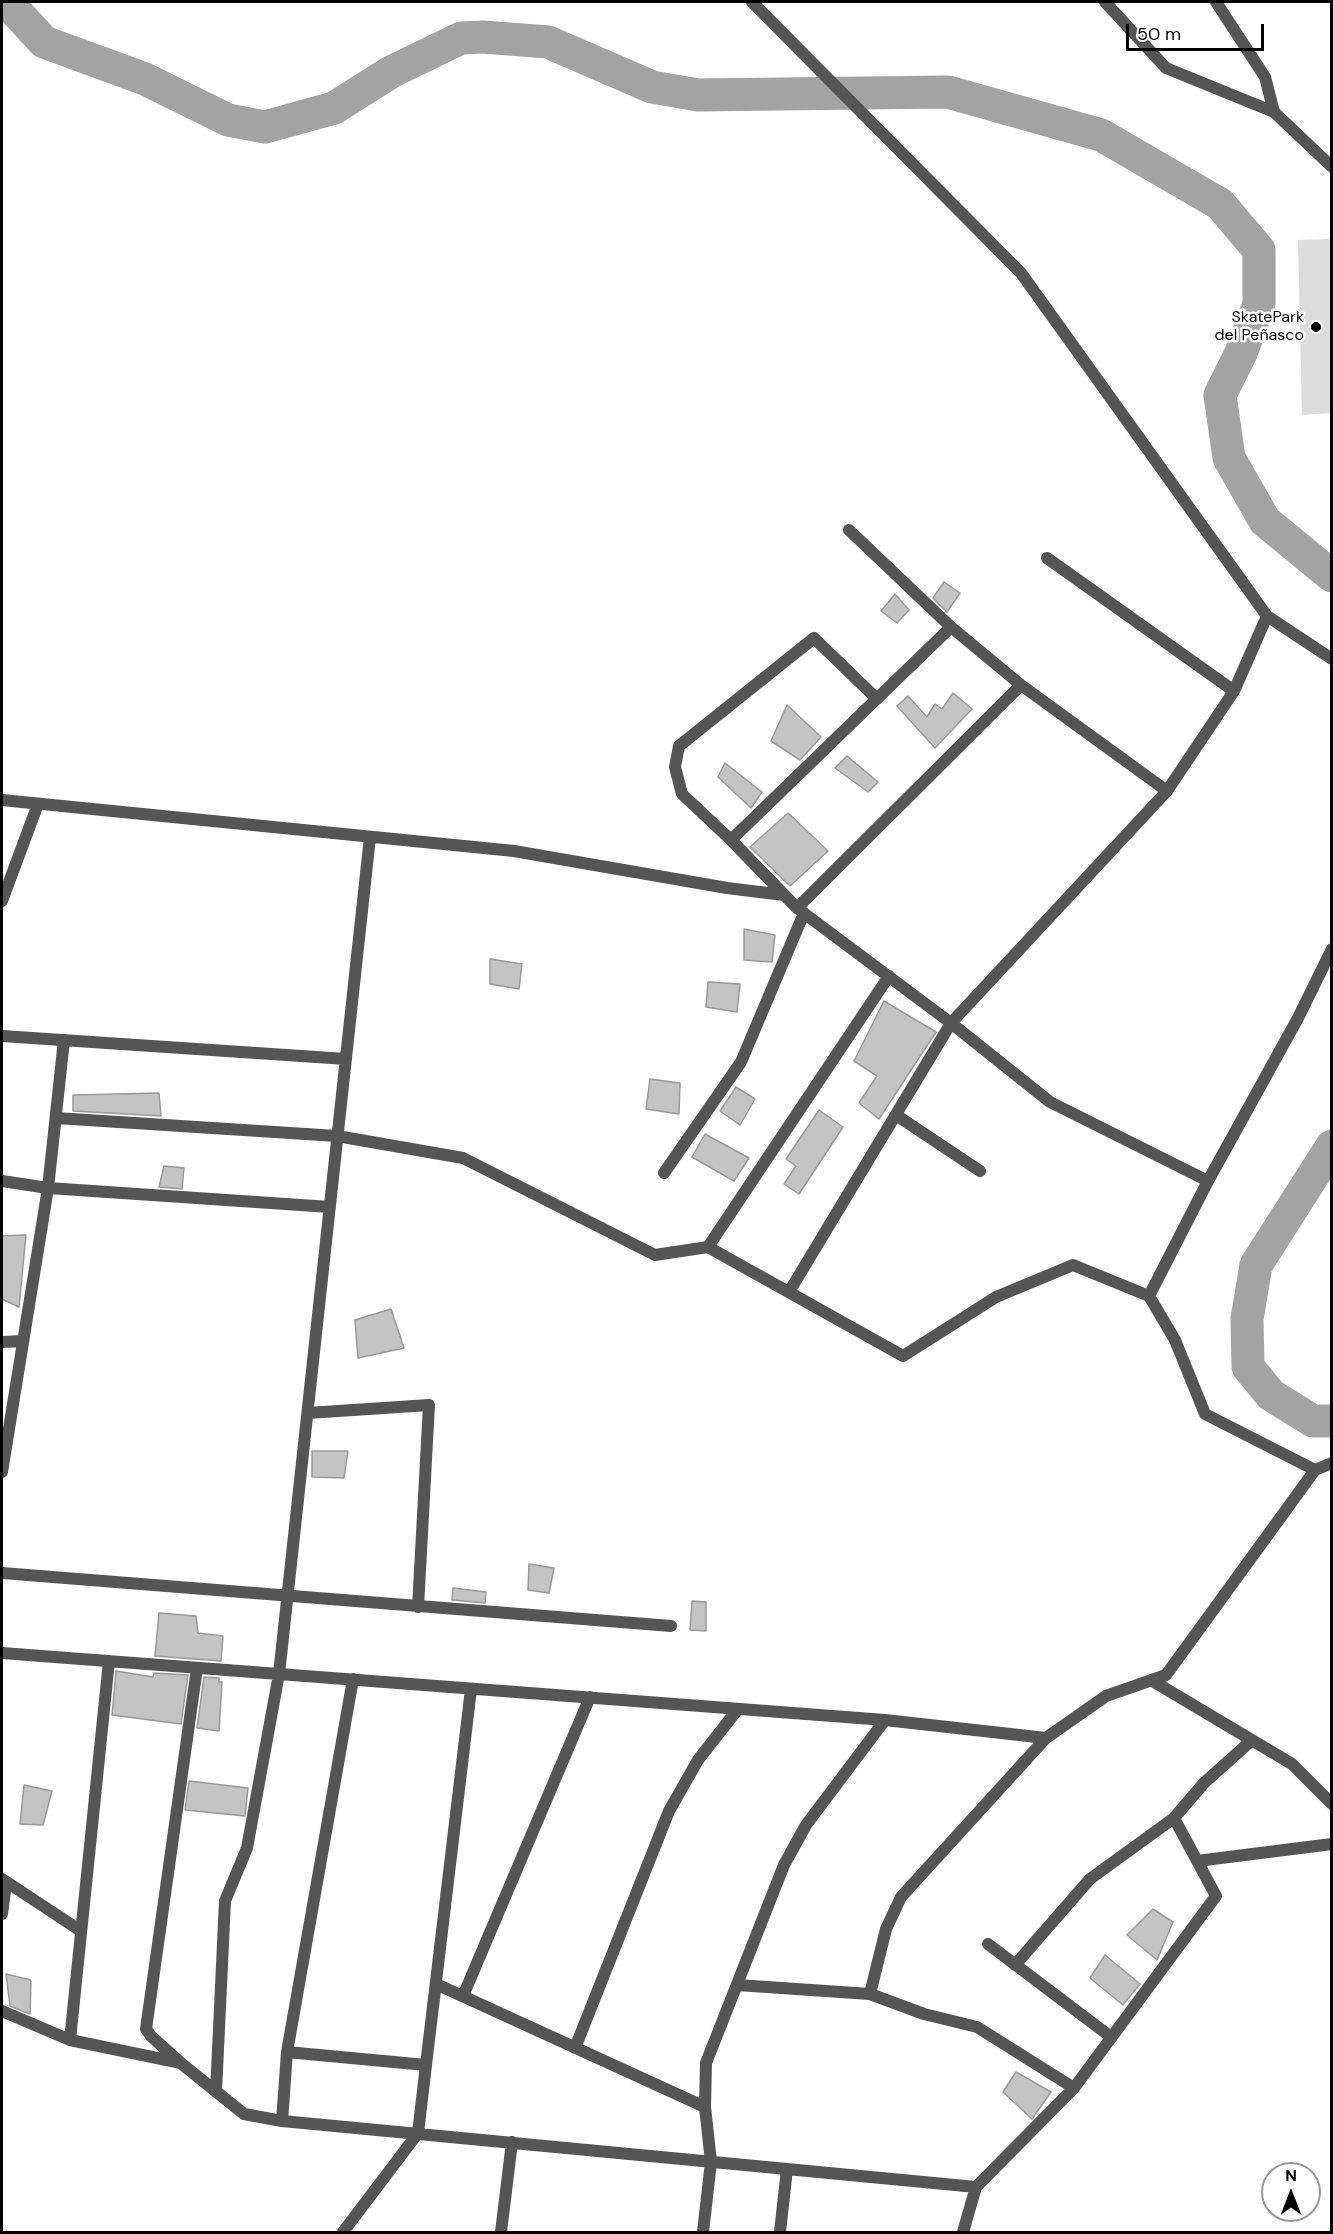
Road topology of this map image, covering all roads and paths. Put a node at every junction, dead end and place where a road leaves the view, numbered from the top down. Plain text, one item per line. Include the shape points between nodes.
1 (752, 2) edge
2 (1105, 2) edge
3 (1216, 2) edge
4 (1274, 112) junction
5 (1332, 167) edge
6 (849, 530) dead end
7 (1047, 558) dead end
8 (1267, 616) junction
9 (951, 627) junction
10 (1332, 659) edge
11 (1021, 685) junction
12 (1234, 691) junction
13 (877, 699) junction
14 (1167, 791) junction
15 (2, 801) edge
16 (38, 804) junction
17 (370, 837) junction
18 (731, 840) junction
19 (784, 895) junction
20 (2, 901) edge
21 (800, 911) junction
22 (1332, 949) edge
23 (889, 976) junction
24 (951, 1023) junction
25 (2, 1036) edge
26 (64, 1040) junction
27 (346, 1059) junction
28 (896, 1114) junction
29 (56, 1118) junction
30 (337, 1136) junction
31 (980, 1170) dead end
32 (664, 1173) dead end
33 (2, 1181) edge
34 (1208, 1181) junction
35 (48, 1188) junction
36 (330, 1207) junction
37 (708, 1246) junction
38 (789, 1292) junction
39 (1149, 1296) junction
40 (23, 1341) junction
41 (2, 1342) edge
42 (308, 1413) junction
43 (1332, 1463) edge
44 (1315, 1470) junction
45 (2, 1472) edge
46 (2, 1573) edge
47 (288, 1597) junction
48 (418, 1607) junction
49 (671, 1626) dead end
50 (2, 1653) edge
51 (109, 1661) junction
52 (197, 1668) junction
53 (279, 1674) junction
54 (353, 1679) junction
55 (1151, 1680) junction
56 (471, 1689) junction
57 (590, 1697) junction
58 (738, 1709) junction
59 (885, 1720) junction
60 (1046, 1738) junction
61 (1251, 1740) junction
62 (1332, 1804) edge
63 (1174, 1818) junction
64 (1332, 1844) edge
65 (1197, 1861) junction
66 (4, 1881) edge
67 (2, 1914) edge
68 (81, 1931) junction
69 (988, 1944) dead end
70 (1015, 1965) junction
71 (436, 1984) junction
72 (737, 1984) junction
73 (870, 1994) junction
74 (463, 1996) junction
75 (2, 2012) edge
76 (1111, 2037) junction
77 (70, 2040) junction
78 (575, 2048) junction
79 (287, 2052) junction
80 (182, 2064) junction
81 (426, 2065) junction
82 (1074, 2088) junction
83 (216, 2092) junction
84 (705, 2107) junction
85 (282, 2121) junction
86 (418, 2133) junction
87 (512, 2142) junction
88 (711, 2162) junction
89 (788, 2169) junction
90 (976, 2187) junction
91 (343, 2232) edge
92 (501, 2232) edge
93 (703, 2232) edge
94 (780, 2232) edge
95 (963, 2232) edge

1 - 8 street via 1022,273
2 - 4 street via 1166,68
3 - 4 street via 1265,77
4 - 5 street
6 - 9 street
7 - 12 street
8 - 10 street
8 - 12 street
9 - 11 street
9 - 13 street
11 - 14 street
11 - 21 street
12 - 14 street
13 - 18 street
13 - 18 street via 814,638 679,746 675,767 681,794
14 - 24 street
15 - 16 street
16 - 17 street
16 - 20 street
17 - 19 street via 514,850
17 - 27 street
18 - 19 street
19 - 21 street
21 - 23 street
21 - 32 street via 741,1062
22 - 34 street
23 - 24 street
23 - 37 street
24 - 28 street
24 - 34 street via 1050,1102
25 - 26 street
26 - 27 street
26 - 29 street
27 - 30 street
28 - 31 street
28 - 38 street
29 - 30 street
29 - 35 street
30 - 36 street
30 - 37 street via 464,1158 655,1255
33 - 35 street
34 - 39 street
35 - 36 street
35 - 40 street
36 - 42 street
37 - 38 street
38 - 39 street via 903,1356 996,1297 1073,1265
39 - 44 street via 1175,1340 1205,1414
40 - 41 street
40 - 45 street
42 - 47 street
42 - 48 street via 429,1405
43 - 44 street
44 - 55 street via 1166,1675
46 - 47 street
47 - 48 street
47 - 53 street
48 - 49 street
50 - 51 street
51 - 52 street
51 - 68 street
52 - 53 street
52 - 80 street via 146,2029
53 - 54 street
53 - 83 street via 247,1848 225,1901
54 - 56 street
54 - 79 street
55 - 60 street via 1106,1696
55 - 61 street
56 - 57 street
56 - 71 street
57 - 58 street
57 - 74 street
58 - 59 street
58 - 78 street via 698,1760 669,1811
59 - 60 street
59 - 72 street via 807,1825 784,1865
60 - 73 street via 901,1897 886,1929
61 - 62 street via 1292,1764
61 - 63 street via 1204,1783
63 - 65 street
63 - 70 street via 1090,1879
64 - 65 street
65 - 76 street via 1216,1896
66 - 67 street
66 - 68 street
68 - 77 street
69 - 70 street
70 - 76 street
71 - 74 street
71 - 81 street
72 - 73 street
72 - 84 street via 706,2063
73 - 82 street via 924,2014 977,2027
74 - 78 street
75 - 77 street
76 - 82 street
77 - 80 street
78 - 84 street
79 - 81 street
79 - 85 street
80 - 83 street
81 - 86 street
82 - 90 street
83 - 85 street via 244,2114
84 - 88 street
85 - 86 street
86 - 87 street
86 - 91 street
87 - 88 street
87 - 92 street
88 - 89 street
88 - 93 street
89 - 90 street
89 - 94 street
90 - 95 street

